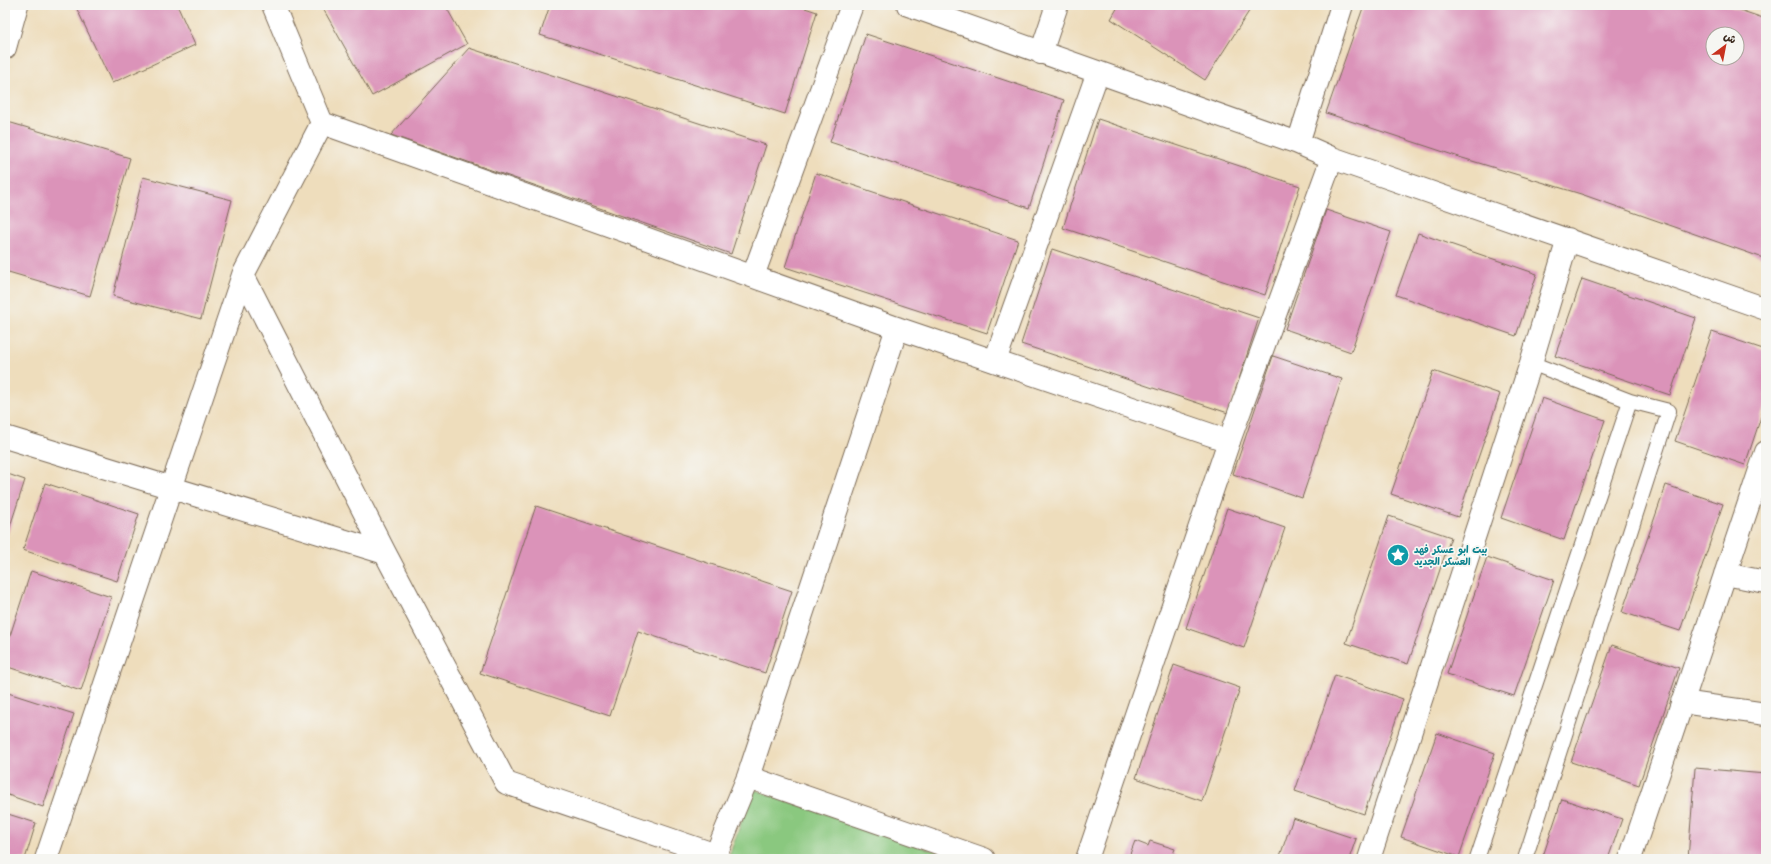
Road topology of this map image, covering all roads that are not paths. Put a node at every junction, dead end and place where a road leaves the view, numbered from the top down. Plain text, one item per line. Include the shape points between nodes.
1 (17, 5) edge
2 (273, 5) edge
3 (852, 5) edge
4 (908, 5) edge
5 (1057, 5) edge
6 (1342, 5) edge
7 (5, 48) edge
8 (1041, 53) junction
9 (1098, 72) junction
10 (322, 123) junction
11 (1298, 143) junction
12 (1332, 158) junction
13 (1568, 240) junction
14 (243, 275) junction
15 (753, 276) junction
16 (1766, 309) edge
17 (897, 328) junction
18 (995, 361) junction
19 (1531, 364) junction
20 (1630, 401) junction
21 (5, 437) edge
22 (1229, 441) junction
23 (1766, 452) edge
24 (171, 488) junction
25 (385, 553) junction
26 (1725, 574) junction
27 (1766, 582) edge
28 (1682, 702) junction
29 (1766, 714) edge
30 (748, 777) junction
31 (715, 857) edge
32 (46, 859) edge
33 (984, 859) edge
34 (1087, 859) edge
35 (1369, 859) edge
36 (1477, 859) edge
37 (1525, 859) edge
38 (1630, 859) edge

1 - 7 street
2 - 10 street
3 - 15 street
4 - 8 street
5 - 8 street
6 - 11 street
8 - 9 street
9 - 11 street
9 - 18 street
10 - 14 street
10 - 15 street
11 - 12 street
12 - 13 street
12 - 22 street
13 - 16 street
13 - 19 street
14 - 24 street
14 - 25 street
15 - 17 street
17 - 18 street
17 - 30 street
18 - 22 street
19 - 20 lane
19 - 35 street
20 - 36 lane
20 - 37 lane via 1669,411
21 - 24 street
22 - 34 street
23 - 26 street
24 - 25 street
24 - 32 street
25 - 31 street via 506,783
26 - 27 street
26 - 28 street
28 - 29 street
28 - 38 street
30 - 31 street
30 - 33 street

